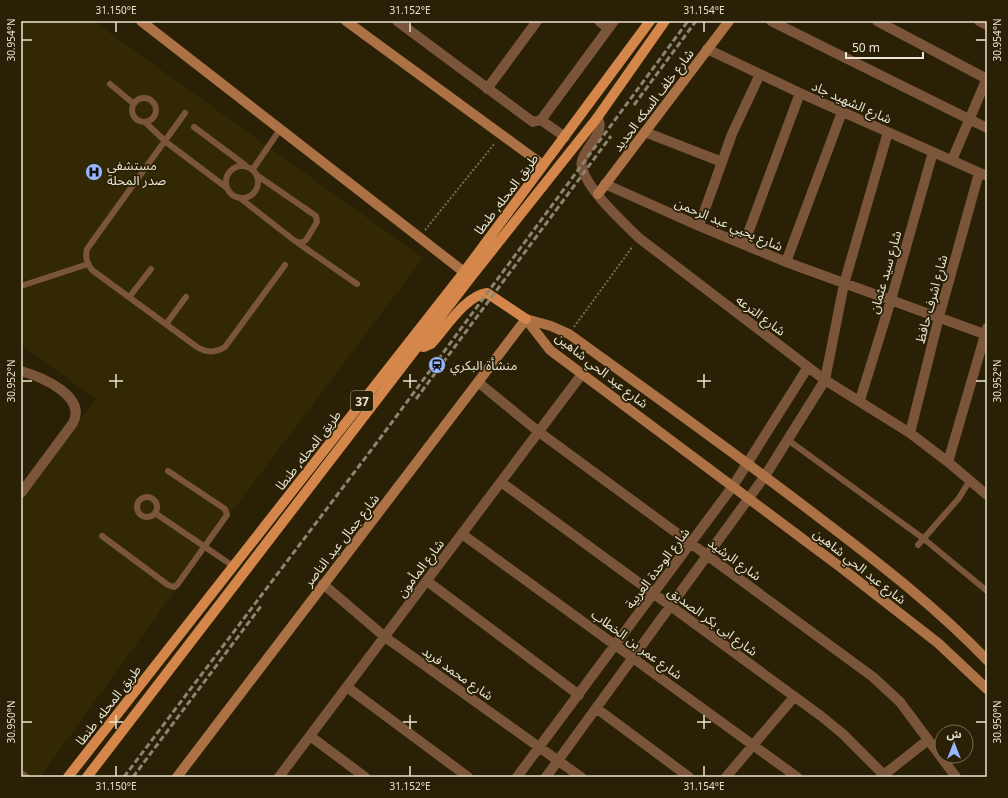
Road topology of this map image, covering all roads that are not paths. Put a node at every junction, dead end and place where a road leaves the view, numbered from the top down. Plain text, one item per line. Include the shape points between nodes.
1 (141, 21) edge
2 (346, 21) edge
3 (397, 21) edge
4 (537, 21) edge
5 (599, 21) edge
6 (650, 21) edge
7 (665, 21) edge
8 (729, 21) edge
9 (771, 21) edge
10 (877, 21) edge
11 (979, 21) edge
12 (611, 25) edge
13 (987, 25) edge
14 (707, 49) junction
15 (760, 74) junction
16 (987, 79) edge
17 (110, 84) dead end
18 (487, 89) junction
19 (800, 93) junction
20 (134, 104) junction
21 (842, 112) junction
22 (185, 113) dead end
23 (597, 118) junction
24 (541, 120) junction
25 (969, 120) junction
26 (145, 122) junction
27 (194, 127) dead end
28 (280, 128) junction
29 (987, 128) edge
30 (645, 132) junction
31 (888, 132) junction
32 (565, 137) junction
33 (166, 142) junction
34 (933, 152) junction
35 (952, 160) junction
36 (722, 162) junction
37 (245, 165) junction
38 (543, 165) junction
39 (253, 169) junction
40 (983, 174) edge
41 (258, 176) junction
42 (605, 184) junction
43 (227, 188) junction
44 (598, 194) junction
45 (240, 198) junction
46 (699, 226) junction
47 (298, 243) junction
48 (744, 244) junction
49 (786, 262) junction
50 (88, 264) junction
51 (285, 265) dead end
52 (150, 269) dead end
53 (464, 272) junction
54 (357, 284) dead end
55 (844, 284) junction
56 (21, 286) edge
57 (130, 296) junction
58 (186, 297) dead end
59 (891, 300) junction
60 (939, 317) junction
61 (526, 319) junction
62 (166, 324) junction
63 (986, 332) edge
64 (419, 346) junction
65 (808, 367) junction
66 (21, 371) edge
67 (582, 374) junction
68 (825, 380) junction
69 (479, 383) junction
70 (860, 400) junction
71 (539, 432) junction
72 (910, 433) junction
73 (788, 440) junction
74 (948, 462) junction
75 (748, 463) junction
76 (168, 472) dead end
77 (765, 476) junction
78 (970, 480) junction
79 (501, 482) junction
80 (733, 486) junction
81 (22, 490) edge
82 (987, 495) edge
83 (749, 498) junction
84 (155, 513) dead end
85 (462, 534) junction
86 (102, 536) dead end
87 (924, 539) junction
88 (692, 544) junction
89 (918, 545) dead end
90 (205, 547) junction
91 (708, 555) junction
92 (234, 566) junction
93 (427, 581) junction
94 (323, 584) junction
95 (987, 591) edge
96 (654, 594) junction
97 (670, 606) junction
98 (385, 637) junction
99 (616, 645) junction
100 (633, 658) junction
101 (987, 660) edge
102 (347, 687) junction
103 (987, 689) edge
104 (579, 695) junction
105 (794, 697) junction
106 (596, 708) junction
107 (310, 736) junction
108 (928, 740) junction
109 (755, 745) junction
110 (540, 747) junction
111 (559, 760) junction
112 (21, 773) edge
113 (883, 776) edge
114 (27, 777) edge
115 (68, 777) edge
116 (87, 777) edge
117 (177, 777) edge
118 (279, 777) edge
119 (365, 777) edge
120 (468, 777) edge
121 (517, 777) edge
122 (546, 777) edge
123 (582, 777) edge
124 (689, 777) edge
125 (726, 777) edge
126 (797, 777) edge
127 (956, 777) edge

1 - 28 street
2 - 38 street
3 - 18 street
4 - 18 street
5 - 12 street
6 - 32 main road, طريق المحله, طنطا / 37
7 - 23 main road, طريق المحله, طنطا / 37
8 - 14 street, شارع خلف السكه الحديد
9 - 25 street
10 - 16 street
11 - 13 street
12 - 24 street
14 - 15 street, شارع الشهيد جاد
14 - 30 street, شارع خلف السكه الحديد
15 - 19 street, شارع الشهيد جاد
15 - 36 street
16 - 25 street
17 - 20 lane
18 - 24 street via 530,122
19 - 21 street, شارع الشهيد جاد
19 - 48 street
20 - 26 lane via 133,115
20 - 26 lane via 145,98 155,106 153,118
21 - 31 street, شارع الشهيد جاد
21 - 49 street
22 - 33 lane
23 - 44 street, شارع الترعه via 600,128 583,157 582,165
23 - 64 main road, طريق المحله, طنطا / 37
24 - 32 street
25 - 29 street
25 - 35 street
26 - 33 lane
27 - 37 lane
28 - 39 lane
28 - 53 street
30 - 36 street
30 - 42 street, شارع خلف السكه الحديد
31 - 34 street, شارع الشهيد جاد
31 - 55 street
32 - 38 main road, طريق المحله, طنطا / 37
33 - 43 lane
33 - 50 lane via 87,249
34 - 35 street, شارع الشهيد جاد
34 - 59 street, شارع سيد عثمان
35 - 40 street, شارع الشهيد جاد
36 - 46 street
37 - 39 lane
37 - 43 lane via 229,171
38 - 53 main road, طريق المحله, طنطا / 37
39 - 41 lane
40 - 60 street, شارع اشرف حافظ
41 - 45 lane via 255,192 251,196
41 - 47 lane via 316,216 317,222 306,240
42 - 44 street, شارع خلف السكه الحديد
42 - 46 street, شارع يحيي عبد الرحمن
43 - 45 lane
44 - 65 street, شارع الترعه via 639,238
45 - 47 lane
46 - 48 street, شارع يحيي عبد الرحمن
47 - 54 lane
48 - 49 street, شارع يحيي عبد الرحمن
49 - 55 street, شارع يحيي عبد الرحمن
50 - 56 lane
50 - 57 lane via 92,270
51 - 62 lane via 224,347 219,350 202,350
52 - 57 lane
53 - 92 main road, طريق المحله, طنطا / 37
55 - 59 street, شارع يحيي عبد الرحمن
55 - 68 street
57 - 62 lane
58 - 62 lane
59 - 60 street, شارع يحيي عبد الرحمن
59 - 70 street, شارع سيد عثمان
60 - 63 street, شارع يحيي عبد الرحمن
60 - 72 street, شارع اشرف حافظ
61 - 64 main road via 487,293 480,294 470,299 431,344 424,348
61 - 67 street, شارع عبد الحي شاهين via 550,350
61 - 69 street, شارع جمال عبد الناصر
61 - 75 street, شارع عبد الحي شاهين via 569,334
63 - 74 street
64 - 116 main road, طريق المحله, طنطا / 37
65 - 68 street, شارع الترعه
65 - 75 street, شارع الوحدة العربية
66 - 81 street via 42,379 64,392 77,408 73,423
67 - 71 street, شارع المأمون
67 - 80 street, شارع عبد الحي شاهين
68 - 70 street, شارع الترعه
68 - 73 street
69 - 71 street, شارع الرشيد
69 - 94 street, شارع جمال عبد الناصر
70 - 72 street, شارع الترعه
71 - 79 street, شارع المأمون
71 - 88 street, شارع الرشيد
72 - 74 street, شارع الترعه
73 - 77 street
73 - 87 lane
74 - 78 street, شارع الترعه
75 - 77 street, شارع عبد الحي شاهين
75 - 80 street, شارع الوحدة العربية
76 - 90 lane via 227,511 226,518
77 - 83 street
77 - 101 street, شارع عبد الحي شاهين via 896,576
78 - 82 street, شارع الترعه
78 - 87 lane via 960,498
79 - 85 street, شارع المأمون
79 - 96 street, شارع ابى بكر الصديق
80 - 83 street, شارع عبد الحي شاهين
80 - 88 street, شارع الوحدة العربية
83 - 91 street
83 - 103 street, شارع عبد الحي شاهين via 938,644
84 - 90 lane
85 - 93 street, شارع المأمون
85 - 99 street, شارع عمر بن الخطاب
86 - 90 lane via 171,587 179,583
87 - 89 lane
87 - 95 lane
88 - 91 street, شارع الرشيد
88 - 96 street, شارع الوحدة العربية
90 - 92 lane
91 - 97 street
91 - 108 street, شارع الرشيد via 873,677 900,702
92 - 115 main road, طريق المحله, طنطا / 37
93 - 98 street, شارع المأمون
93 - 104 street
94 - 98 street, شارع محمد فريد
94 - 117 street, شارع جمال عبد الناصر
96 - 97 street, شارع ابى بكر الصديق
96 - 99 street, شارع الوحدة العربية
97 - 100 street
97 - 105 street, شارع ابى بكر الصديق
98 - 102 street, شارع المأمون
98 - 110 street, شارع محمد فريد
99 - 100 street, شارع عمر بن الخطاب
99 - 104 street, شارع الوحدة العربية
100 - 106 street
100 - 109 street, شارع عمر بن الخطاب
102 - 107 street, شارع المأمون
102 - 120 street
104 - 110 street, شارع الوحدة العربية
105 - 109 street
105 - 113 street, شارع ابى بكر الصديق via 843,734
106 - 111 street
106 - 124 street
107 - 118 street, شارع المأمون
107 - 119 street
108 - 113 street
108 - 127 street, شارع الرشيد
109 - 125 street
109 - 126 street, شارع عمر بن الخطاب
110 - 111 street, شارع محمد فريد
110 - 121 street, شارع الوحدة العربية
111 - 122 street
111 - 123 street, شارع محمد فريد
112 - 114 lane

